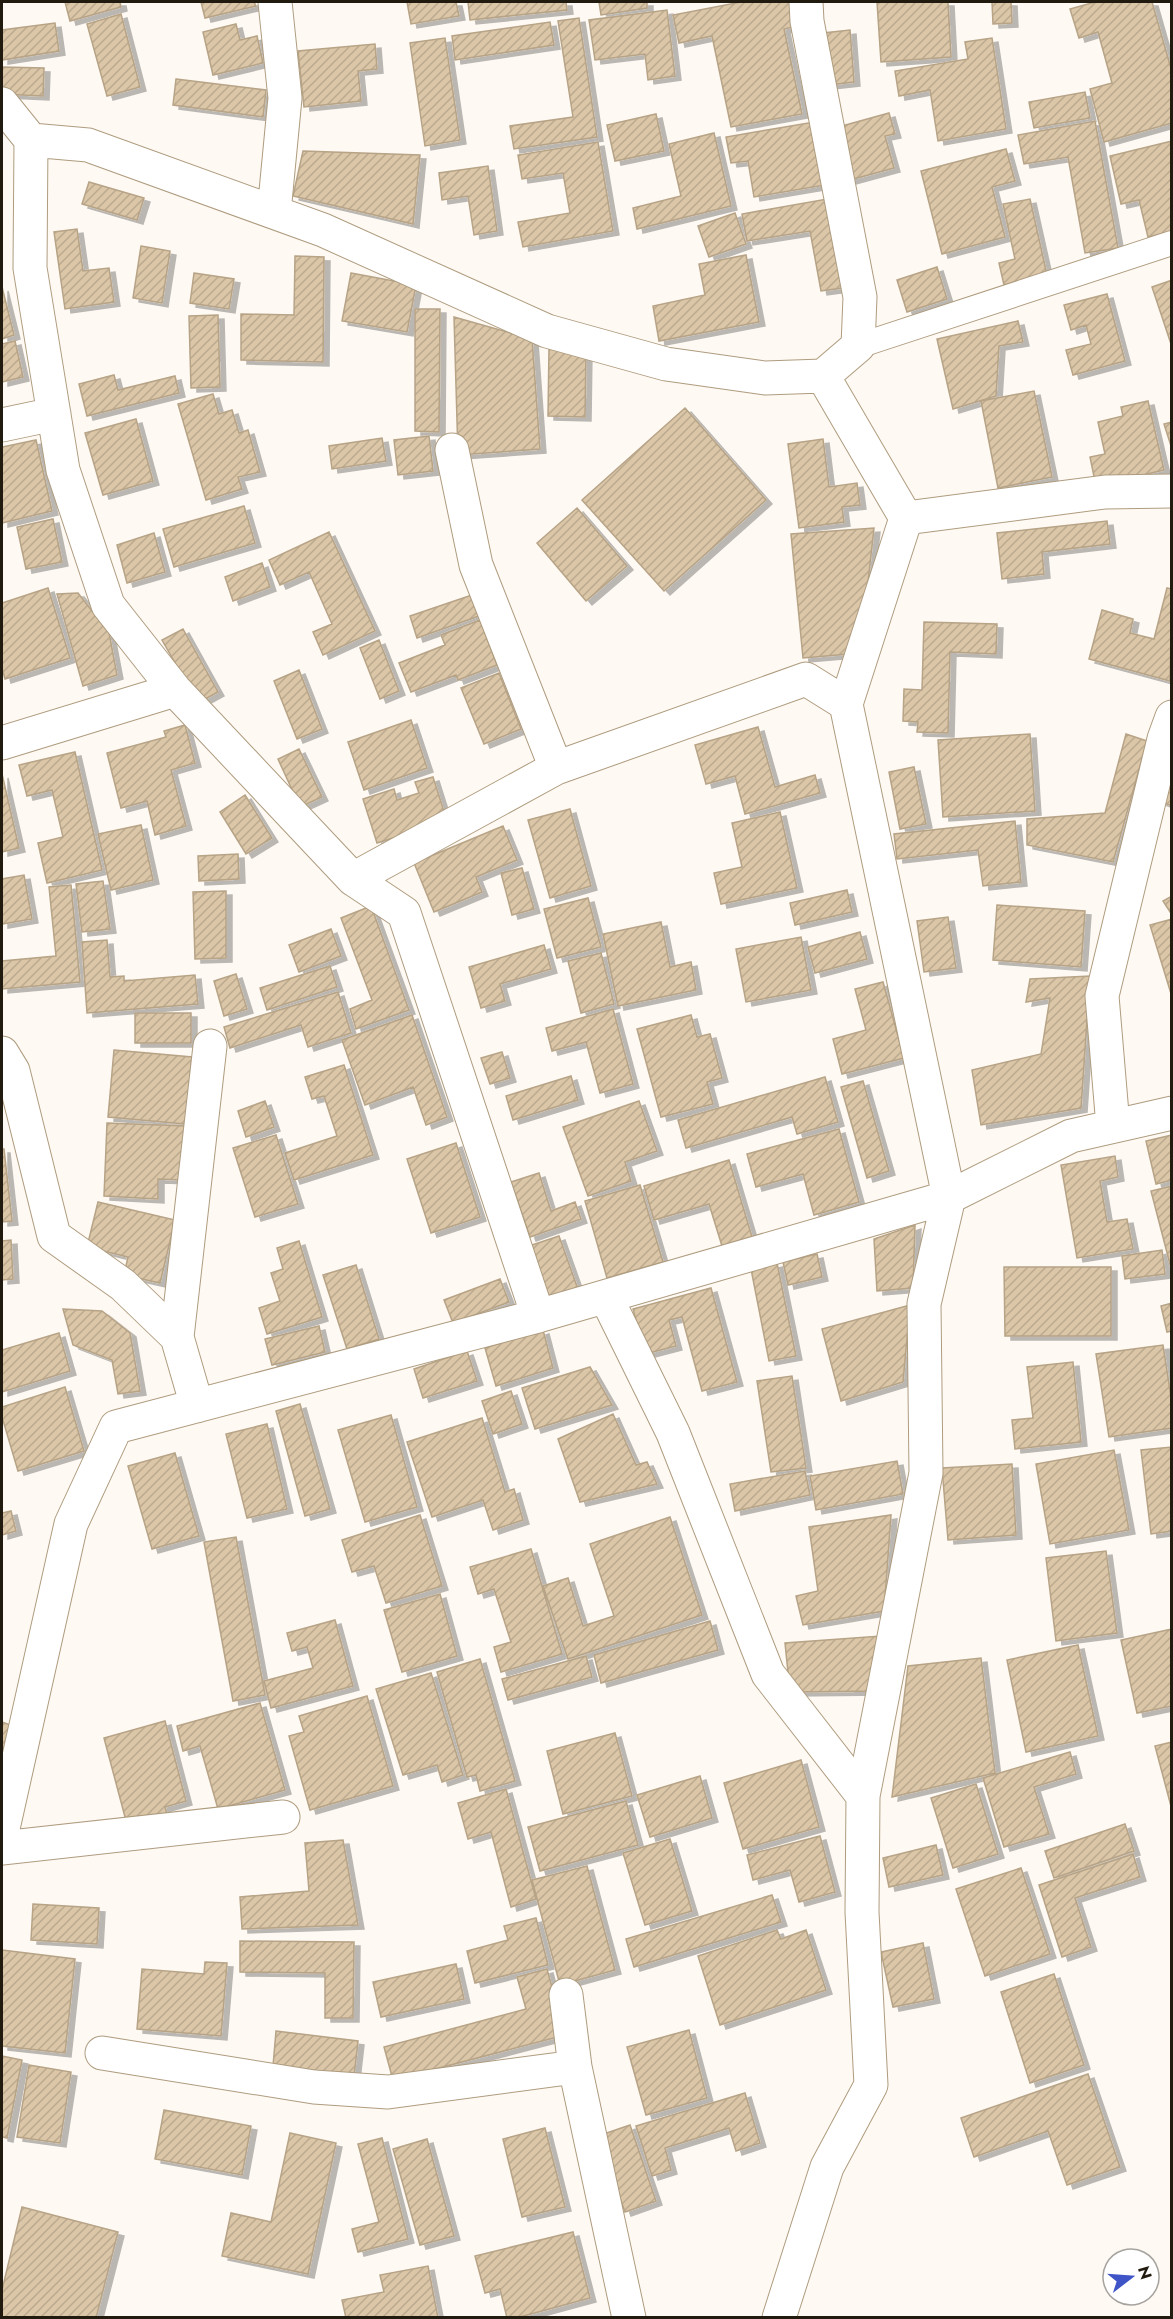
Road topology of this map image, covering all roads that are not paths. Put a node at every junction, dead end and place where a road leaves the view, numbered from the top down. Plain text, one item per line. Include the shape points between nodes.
1 (275, 2) edge
2 (806, 2) edge
3 (2, 104) edge
4 (31, 140) junction
5 (274, 212) junction
6 (1172, 243) edge
7 (858, 346) junction
8 (824, 376) junction
9 (54, 414) junction
10 (2, 425) edge
11 (452, 450) dead end
12 (1172, 491) edge
13 (906, 518) junction
14 (175, 690) junction
15 (846, 704) junction
16 (1172, 717) edge
17 (2, 743) edge
18 (556, 768) junction
19 (353, 879) junction
20 (210, 1046) dead end
21 (2, 1053) edge
22 (1172, 1113) edge
23 (1113, 1126) junction
24 (949, 1197) junction
25 (606, 1297) junction
26 (537, 1316) junction
27 (177, 1337) junction
28 (197, 1407) junction
29 (863, 1796) junction
30 (283, 1817) dead end
31 (2, 1833) edge
32 (2, 1848) edge
33 (566, 1995) dead end
34 (102, 2053) dead end
35 (575, 2067) junction
36 (629, 2318) edge
37 (779, 2318) edge

1 - 5 street via 285,98
2 - 7 street via 860,297
3 - 4 street
4 - 5 street via 88,145
4 - 9 street via 30,268
5 - 8 street via 323,230 547,331 666,364 765,378
6 - 7 lane
7 - 8 street
8 - 13 street
9 - 10 street
9 - 14 street via 63,470 108,605
11 - 18 street via 476,565
12 - 13 street via 1105,492
13 - 15 street
14 - 17 street
14 - 19 street
15 - 18 street via 806,679
15 - 24 street
16 - 23 street via 1102,996
18 - 19 street
19 - 26 street via 404,913
20 - 27 street
21 - 27 street via 13,1071 54,1236 123,1285
22 - 23 street
23 - 24 street via 1071,1136
24 - 25 street
24 - 29 street via 924,1304 926,1473
25 - 26 street
25 - 29 street via 673,1433 768,1674
26 - 28 street
27 - 28 street
28 - 31 street via 116,1427 71,1524
29 - 37 street via 862,1912 871,2085 827,2167
30 - 32 street
33 - 35 street
34 - 35 street via 314,2087 388,2092
35 - 36 street

